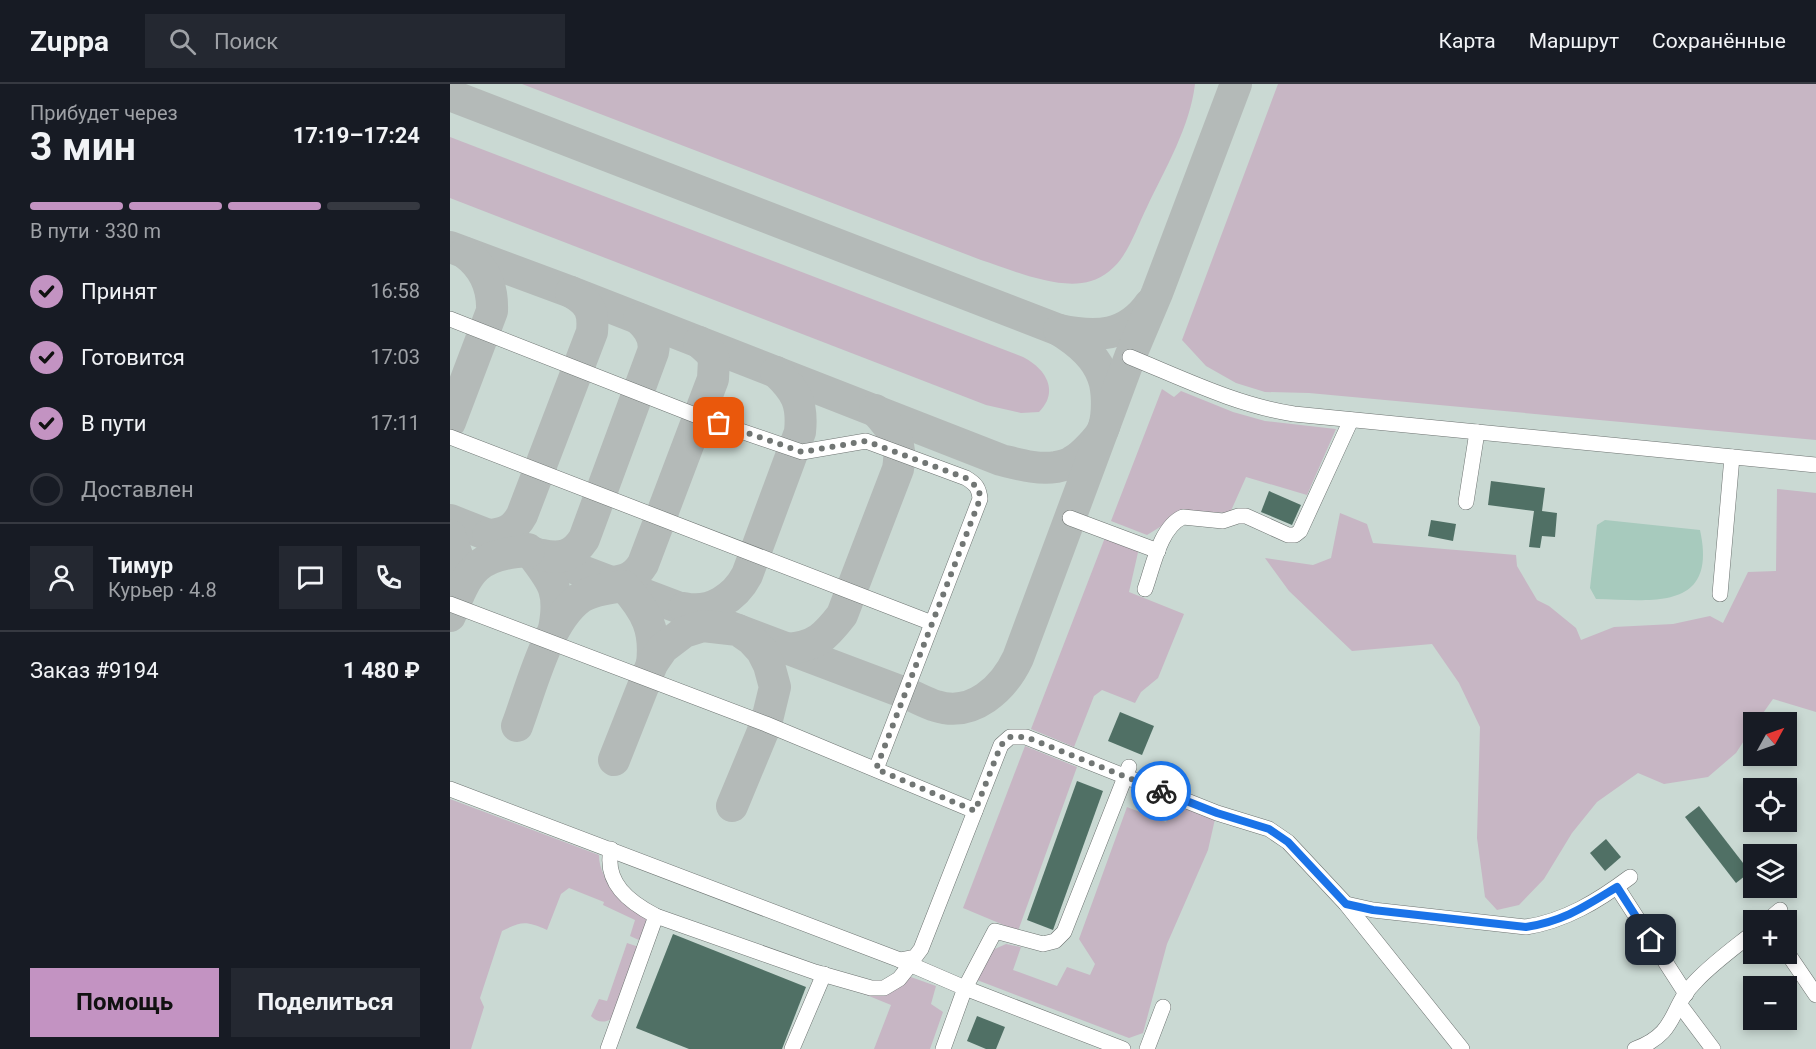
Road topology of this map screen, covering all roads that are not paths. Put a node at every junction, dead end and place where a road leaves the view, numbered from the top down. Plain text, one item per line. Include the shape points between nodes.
1 (450, 319) edge
2 (1130, 357) dead end
3 (1351, 420) junction
4 (1477, 432) junction
5 (450, 437) edge
6 (1732, 457) junction
7 (1816, 465) edge
8 (1466, 502) dead end
9 (1070, 518) dead end
10 (1158, 551) junction
11 (1146, 589) dead end
12 (1720, 594) dead end
13 (450, 604) edge
14 (932, 623) junction
15 (876, 769) junction
16 (1127, 772) junction
17 (450, 789) edge
18 (975, 811) junction
19 (610, 849) junction
20 (1630, 877) dead end
21 (1617, 887) junction
22 (1346, 904) junction
23 (656, 916) junction
24 (1743, 941) edge
25 (905, 962) junction
26 (1795, 964) edge
27 (824, 974) junction
28 (965, 988) junction
29 (1816, 995) edge
30 (1683, 999) junction
31 (1163, 1007) dead end
32 (1653, 1046) edge
33 (608, 1049) edge
34 (792, 1049) edge
35 (942, 1049) edge
36 (1123, 1049) edge
37 (1147, 1049) edge
38 (1462, 1049) edge
39 (1635, 1049) edge
40 (1713, 1049) edge

1 - 14 street via 700,417 802,452 866,441 966,478 979,489 980,499
2 - 3 street via 1242,403
3 - 4 street
3 - 10 street via 1295,536 1246,516 1223,521 1183,517 1165,532
4 - 6 street
4 - 8 street
5 - 14 street
6 - 7 street
6 - 12 street
9 - 10 street
10 - 11 street
13 - 15 street
14 - 15 street
15 - 18 street
16 - 18 street via 1026,737 1010,737 1001,745
16 - 22 street via 1217,813 1269,829 1288,842
16 - 28 street via 1064,932 1043,944 995,931
17 - 19 street
18 - 25 street via 921,949
19 - 23 street via 608,862 625,896
19 - 25 street
20 - 21 street
21 - 22 street via 1569,916 1526,927
21 - 30 street
22 - 38 street
23 - 27 street
23 - 33 street
24 - 30 street via 1694,982
25 - 27 street via 899,979 884,988
25 - 28 street
26 - 29 street
27 - 34 street
28 - 35 street
28 - 36 street
30 - 32 street via 1669,1027
30 - 40 street
31 - 37 street
32 - 39 street

